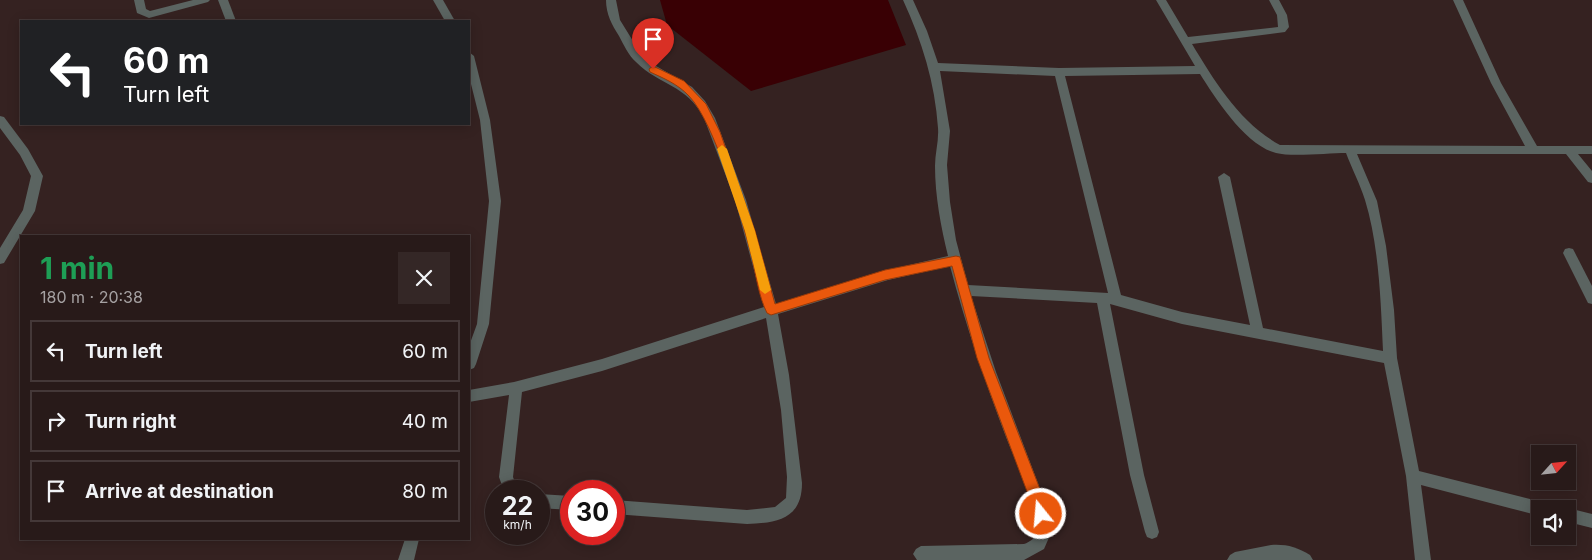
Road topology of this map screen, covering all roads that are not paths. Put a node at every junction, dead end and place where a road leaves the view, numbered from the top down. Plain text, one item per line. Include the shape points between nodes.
1 (139, 0) edge
2 (205, 0) edge
3 (223, 0) edge
4 (438, 0) edge
5 (611, 0) edge
6 (908, 0) edge
7 (1161, 0) edge
8 (1274, 0) edge
9 (1458, 0) edge
10 (231, 20) edge
11 (449, 20) edge
12 (1186, 41) junction
13 (470, 60) edge
14 (934, 67) junction
15 (1203, 70) junction
16 (1059, 72) junction
17 (0, 120) edge
18 (1350, 150) junction
19 (1592, 150) edge
20 (1534, 151) junction
21 (1570, 152) junction
22 (1224, 177) dead end
23 (1592, 179) edge
24 (1569, 253) dead end
25 (0, 259) edge
26 (956, 260) junction
27 (962, 290) junction
28 (1109, 298) junction
29 (1592, 299) edge
30 (771, 310) junction
31 (1258, 334) junction
32 (1390, 358) junction
33 (470, 361) edge
34 (516, 389) junction
35 (470, 396) edge
36 (1413, 476) junction
37 (507, 480) edge
38 (1531, 506) edge
39 (625, 508) edge
40 (1576, 517) edge
41 (1592, 521) edge
42 (1152, 532) dead end
43 (412, 540) edge
44 (921, 554) dead end
45 (406, 560) edge
46 (1235, 560) edge
47 (1305, 560) edge
48 (1423, 560) edge

1 - 2 street via 141,11 148,14
3 - 10 street
4 - 11 street
5 - 30 street via 610,8 615,20 640,60 680,83 701,104 736,185
6 - 14 street
7 - 12 street
8 - 12 street via 1283,20 1281,30
9 - 20 street via 1492,75
12 - 15 street
13 - 33 street via 485,120 495,200 483,324
14 - 16 street
14 - 26 street via 944,133 942,193
15 - 16 street
15 - 18 street via 1231,110 1270,146 1284,150
16 - 28 street
17 - 25 street via 37,176 29,211
18 - 20 street
18 - 32 street via 1373,210 1388,310
19 - 21 street
20 - 21 street
21 - 23 street
22 - 31 street
24 - 29 street
26 - 27 street
26 - 30 street via 885,275
27 - 28 street
27 - 44 street via 983,358 1038,502 1043,538 1037,548 1024,552
28 - 31 street
28 - 42 street via 1137,475
30 - 34 street via 686,340
30 - 39 street via 787,397 794,495 789,504 783,511 767,516 747,517
31 - 32 street
32 - 36 street
34 - 35 street
34 - 37 street
36 - 38 street
36 - 48 street
40 - 41 street
43 - 45 street
46 - 47 street via 1283,551 1298,554

